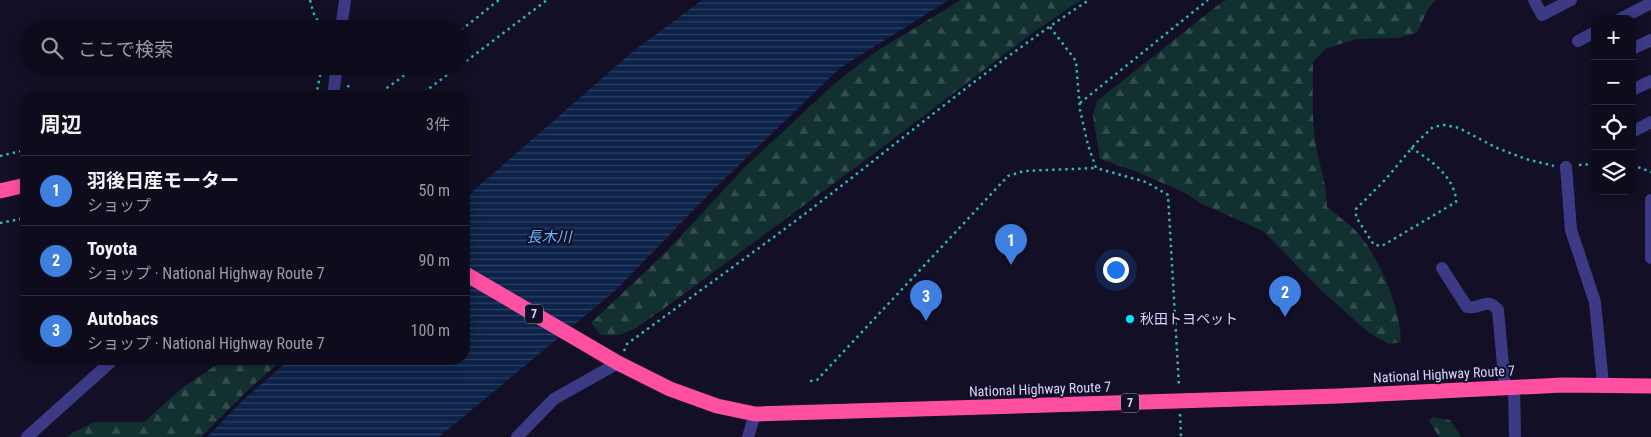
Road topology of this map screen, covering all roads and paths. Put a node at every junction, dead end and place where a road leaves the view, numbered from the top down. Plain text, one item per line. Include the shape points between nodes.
1 (310, 0) edge
2 (345, 0) edge
3 (499, 0) edge
4 (547, 0) edge
5 (1089, 0) edge
6 (1208, 0) edge
7 (1534, 0) edge
8 (1571, 0) edge
9 (1651, 2) edge
10 (1627, 15) edge
11 (316, 20) edge
12 (339, 20) edge
13 (470, 23) edge
14 (1050, 27) junction
15 (1591, 35) edge
16 (1578, 40) dead end
17 (1651, 40) edge
18 (1636, 47) edge
19 (470, 58) edge
20 (320, 75) edge
21 (336, 75) edge
22 (404, 75) edge
23 (448, 75) edge
24 (1651, 81) edge
25 (1636, 88) edge
26 (317, 90) edge
27 (334, 90) edge
28 (384, 90) edge
29 (427, 90) edge
30 (1080, 104) junction
31 (1651, 122) edge
32 (1636, 130) edge
33 (1411, 148) junction
34 (20, 151) edge
35 (0, 156) edge
36 (1591, 164) edge
37 (1636, 166) edge
38 (1566, 167) junction
39 (1096, 168) junction
40 (1651, 172) edge
41 (20, 186) edge
42 (0, 191) edge
43 (1651, 200) edge
44 (20, 219) edge
45 (0, 222) edge
46 (1651, 258) edge
47 (1442, 268) dead end
48 (470, 276) edge
49 (618, 363) junction
50 (107, 365) edge
51 (810, 381) dead end
52 (1603, 384) junction
53 (1651, 386) edge
54 (1510, 387) junction
55 (1179, 401) junction
56 (755, 414) junction
57 (27, 437) edge
58 (516, 437) edge
59 (748, 437) edge
60 (1181, 437) edge
61 (1515, 437) edge

1 - 11 path
2 - 12 street
3 - 13 path
4 - 19 path
5 - 14 path
6 - 30 path
7 - 8 street via 1542,15
9 - 10 street
14 - 30 path via 1076,61
14 - 49 path via 627,344
15 - 16 street
17 - 18 street
20 - 26 path
21 - 27 street
22 - 28 path
23 - 29 path
24 - 25 street
30 - 39 path
31 - 32 street
33 - 33 path via 1356,209 1356,216 1374,245 1382,246 1456,202 1456,194 1444,174
33 - 38 path via 1433,127 1444,125 1459,128 1526,159
34 - 35 path
36 - 38 path
37 - 40 path
38 - 52 street via 1571,230 1595,302
39 - 51 path via 1024,171 1008,176 817,380
39 - 55 path via 1146,182 1168,196
41 - 42 highway
43 - 46 street
44 - 45 path
47 - 54 street via 1467,307 1487,303 1498,310
48 - 49 highway, National Highway Route 7 / 7
49 - 56 highway, National Highway Route 7 / 7 via 670,389 717,406
49 - 58 street via 554,399
50 - 57 street
52 - 53 highway, National Highway Route 7 / 7
52 - 54 highway, National Highway Route 7 / 7
54 - 55 highway, National Highway Route 7 / 7
54 - 61 street
55 - 56 highway, National Highway Route 7 / 7
55 - 60 path
56 - 59 street

